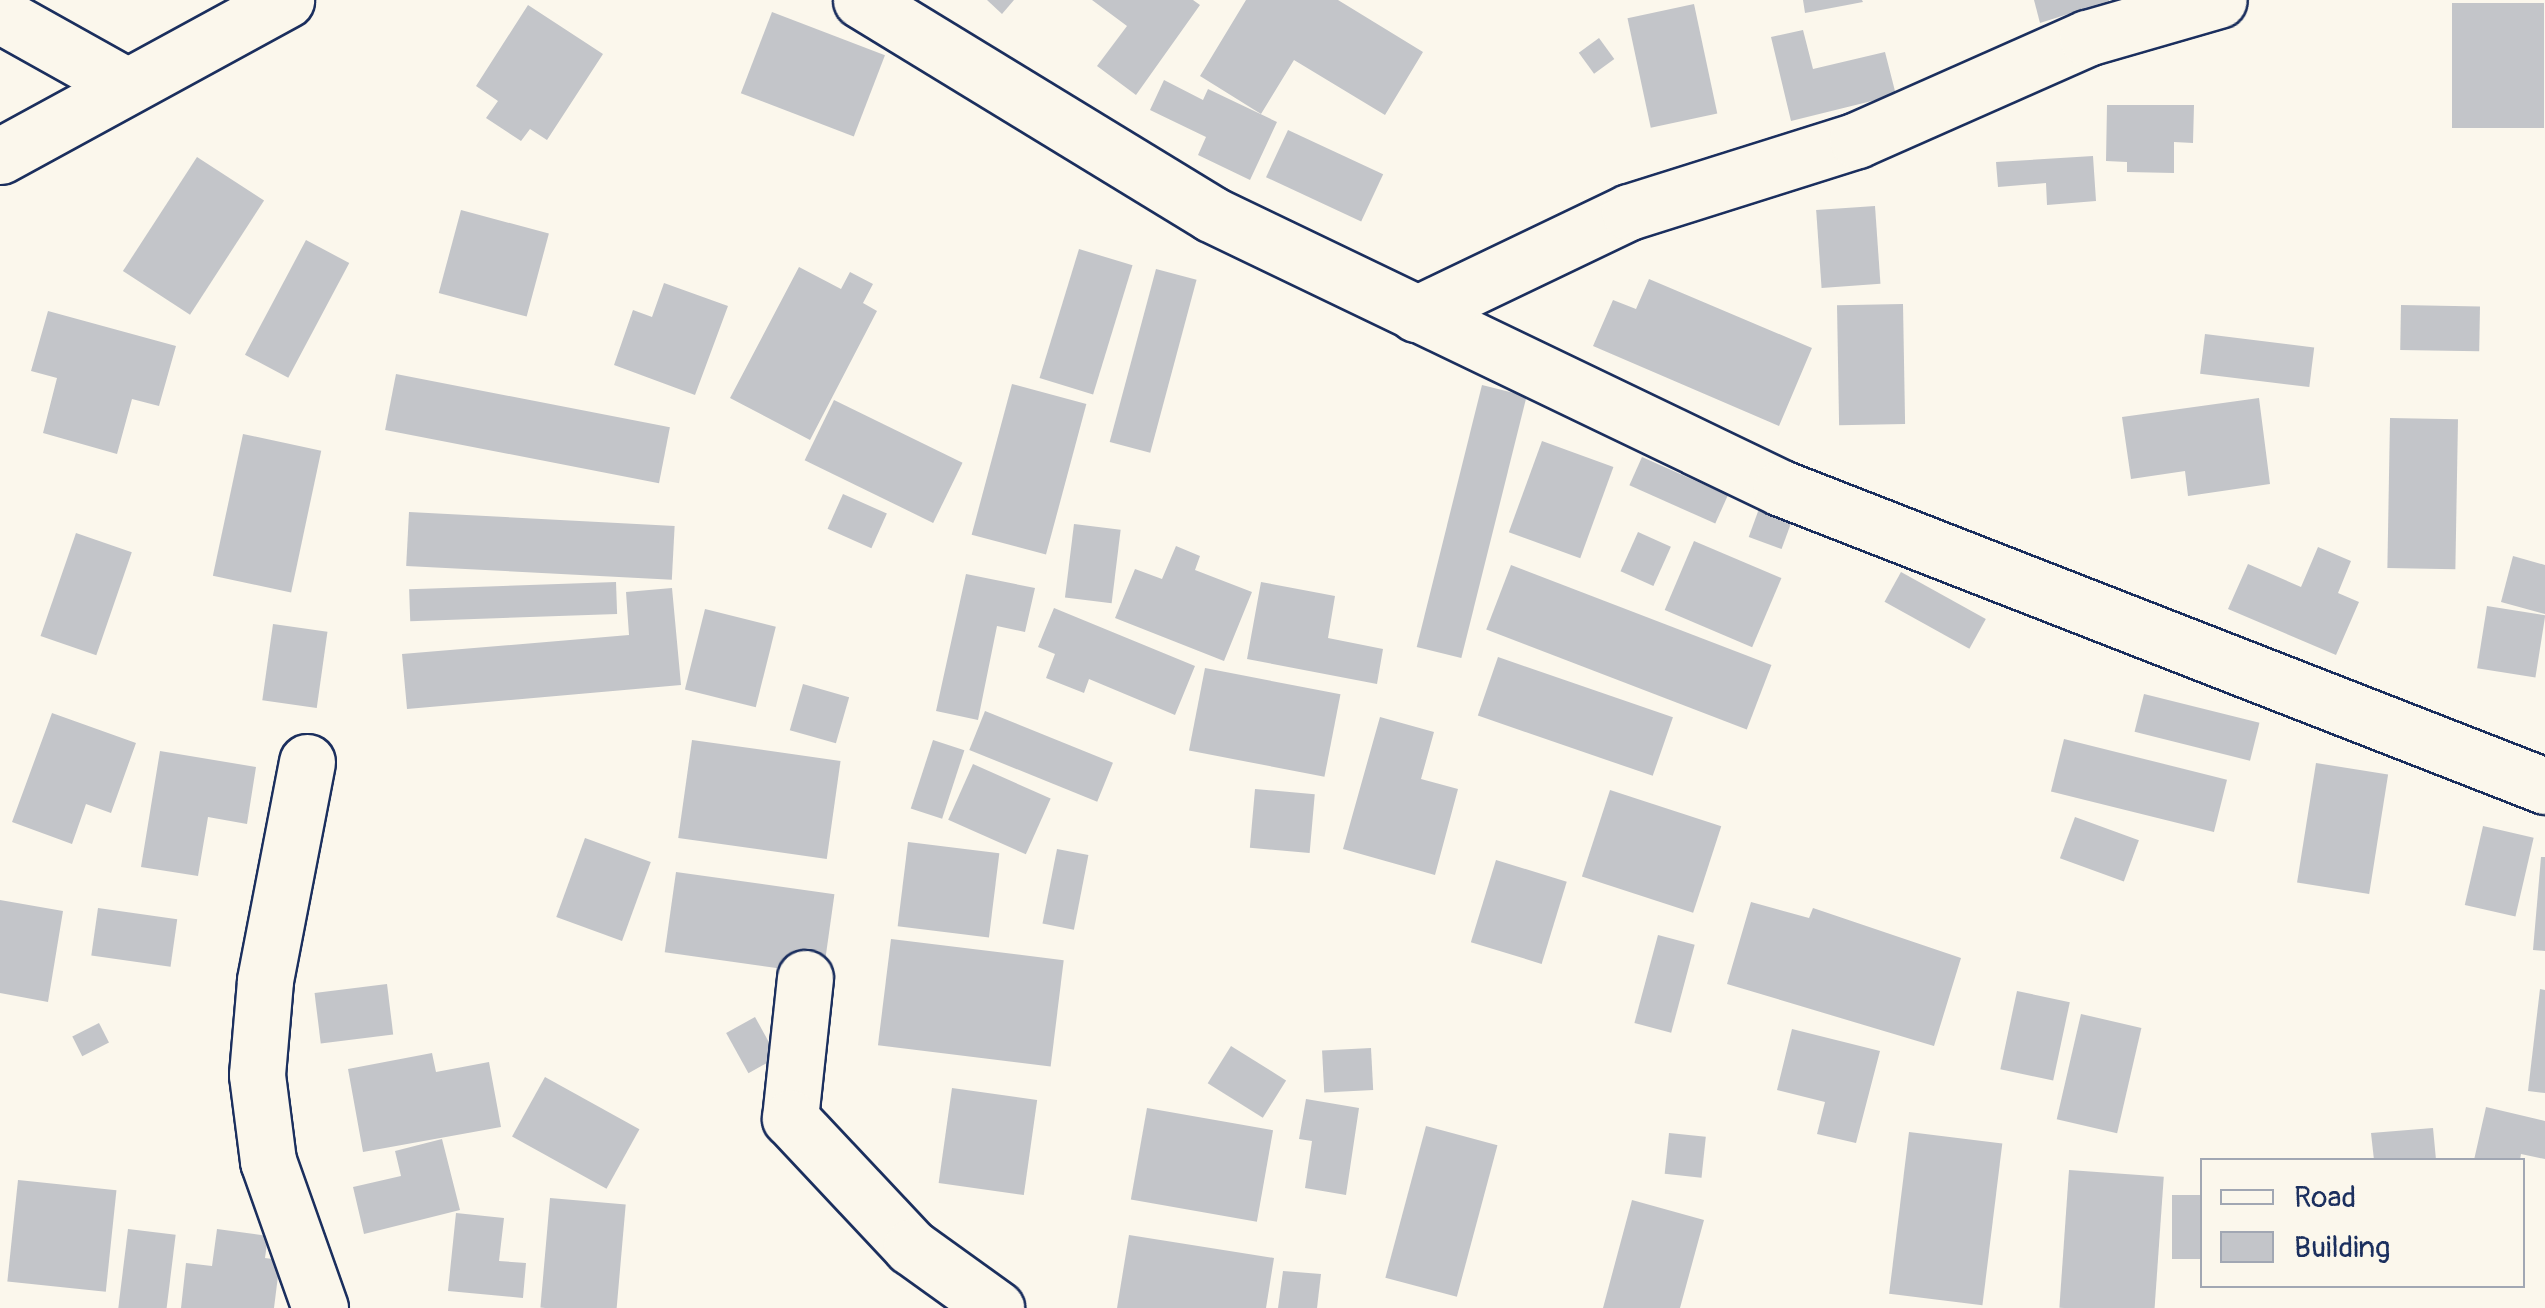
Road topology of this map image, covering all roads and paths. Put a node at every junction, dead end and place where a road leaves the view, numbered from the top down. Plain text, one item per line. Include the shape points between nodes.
1 (286, 0) edge
2 (861, 0) edge
3 (2219, 0) edge
4 (0, 16) edge
5 (127, 86) junction
6 (0, 156) edge
7 (1416, 314) junction
8 (307, 762) dead end
9 (2545, 786) edge
10 (805, 978) dead end
11 (320, 1308) edge
12 (996, 1308) edge

1 - 5 street
2 - 7 street via 1211,214
3 - 7 street via 2087,38 1857,140 1629,212
4 - 5 street
5 - 6 street
7 - 9 street via 1781,488
8 - 11 street via 265,981 257,1075 268,1161
10 - 12 street via 790,1118 911,1246

